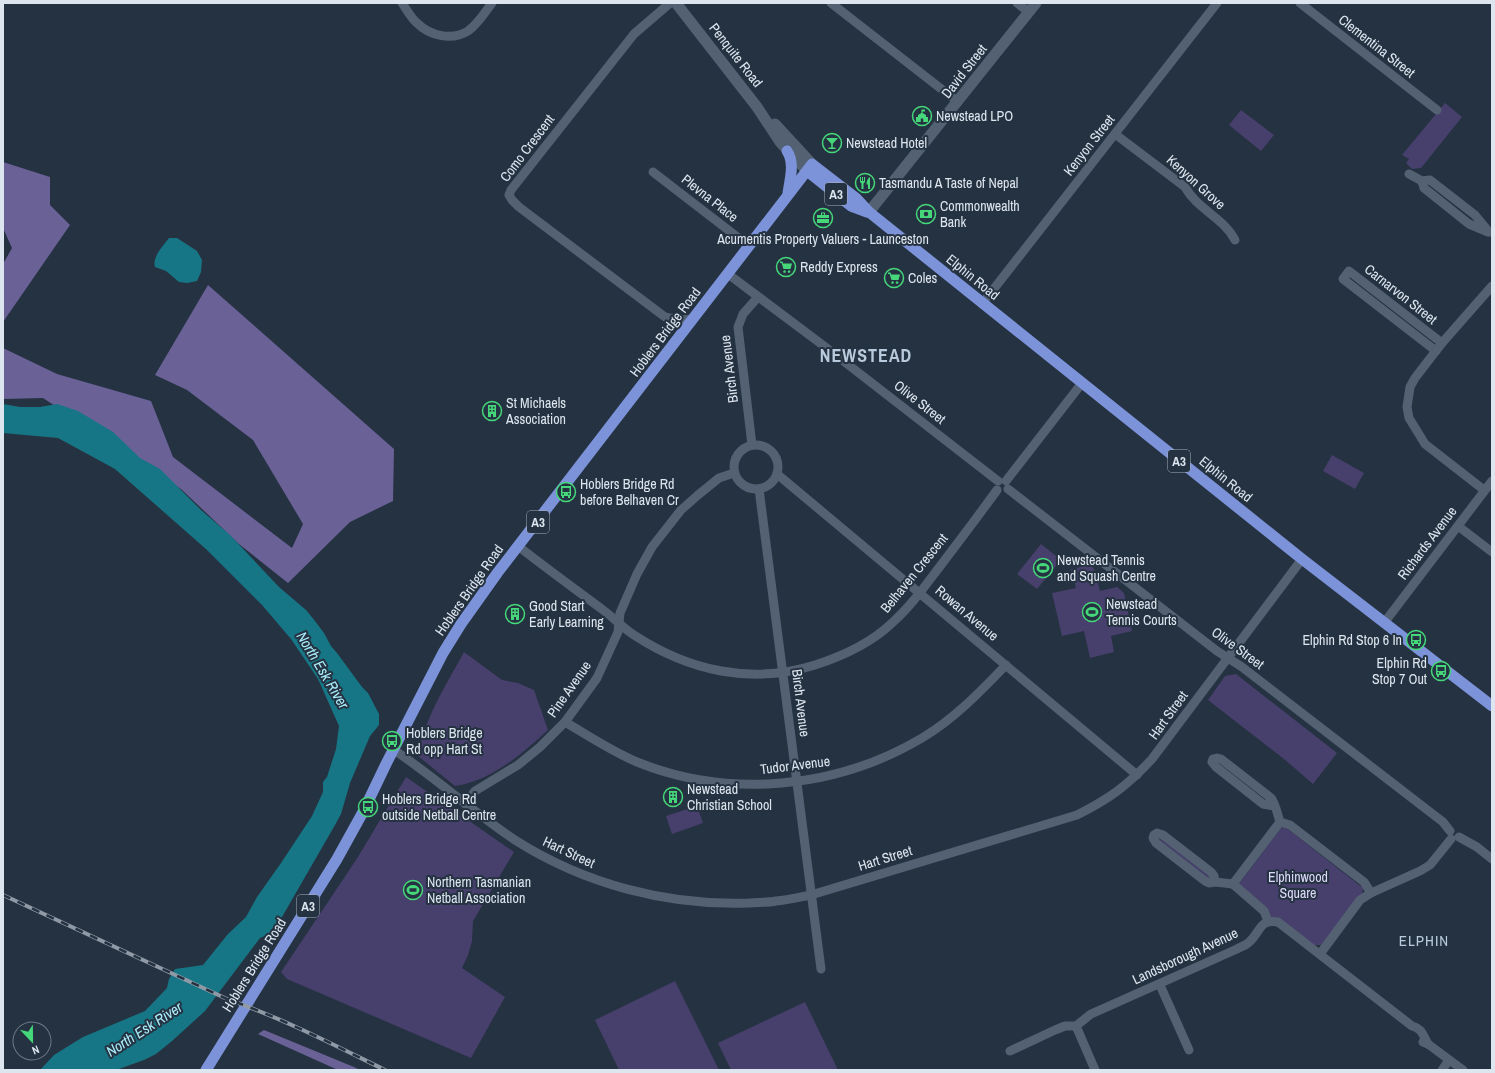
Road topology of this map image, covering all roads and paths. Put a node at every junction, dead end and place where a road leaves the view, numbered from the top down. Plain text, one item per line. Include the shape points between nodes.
1 (402, 3) edge
2 (492, 3) edge
3 (670, 3) edge
4 (676, 3) edge
5 (831, 3) edge
6 (1017, 3) edge
7 (1036, 3) edge
8 (1217, 3) edge
9 (1300, 3) edge
10 (1029, 12) junction
11 (958, 102) junction
12 (758, 107) junction
13 (1437, 110) dead end
14 (1115, 134) junction
15 (787, 151) junction
16 (810, 168) junction
17 (653, 172) dead end
18 (1409, 174) dead end
19 (788, 195) junction
20 (869, 212) junction
21 (1490, 234) edge
22 (1235, 240) dead end
23 (749, 246) junction
24 (728, 274) junction
25 (1492, 286) edge
26 (758, 297) junction
27 (982, 304) junction
28 (693, 319) junction
29 (1439, 347) junction
30 (1082, 383) junction
31 (752, 445) junction
32 (734, 473) junction
33 (777, 474) junction
34 (1492, 480) edge
35 (1002, 486) junction
36 (759, 489) junction
37 (1484, 490) junction
38 (1458, 526) junction
39 (518, 546) junction
40 (1492, 552) edge
41 (1302, 558) junction
42 (920, 592) junction
43 (618, 622) junction
44 (1384, 623) junction
45 (1228, 658) junction
46 (1006, 665) junction
47 (783, 672) junction
48 (1491, 703) edge
49 (566, 722) junction
50 (394, 750) junction
51 (1138, 775) junction
52 (797, 782) junction
53 (465, 804) junction
54 (1274, 806) junction
55 (1280, 822) junction
56 (1453, 836) junction
57 (1492, 858) edge
58 (1215, 882) junction
59 (1233, 884) junction
60 (1371, 893) junction
61 (812, 895) junction
62 (1268, 921) junction
63 (1320, 954) junction
64 (821, 969) dead end
65 (1160, 985) junction
66 (1076, 1026) junction
67 (1189, 1050) dead end
68 (1010, 1051) dead end
69 (1450, 1060) junction
70 (206, 1070) edge
71 (1095, 1070) edge
72 (1442, 1070) edge
73 (1463, 1070) edge

1 - 2 street via 416,23 428,32 447,37 467,32
3 - 28 street, Como Crescent via 634,34 509,195 519,207 664,317 678,320
4 - 12 street, Penquite Road
5 - 11 street
6 - 10 street
7 - 10 street, David Street
8 - 14 street, Kenyon Street
9 - 13 street, Clementina Street
10 - 11 street, David Street
11 - 20 street, David Street
12 - 15 street, Penquite Road
12 - 16 street, Penquite Road
14 - 22 street, Kenyon Grove via 1185,187 1190,196 1218,220
14 - 27 street, Kenyon Street
15 - 16 street, Penquite Road
15 - 19 highway via 791,169
16 - 19 highway, Hoblers Bridge Road / A3
16 - 20 highway, Elphin Road / A3 via 856,198
17 - 23 street, Plevna Place
18 - 21 street via 1422,180 1424,188 1469,224
19 - 23 highway, Hoblers Bridge Road / A3
20 - 27 highway, Elphin Road / A3
23 - 24 highway, Hoblers Bridge Road / A3
24 - 26 street, Olive Street
24 - 28 highway, Hoblers Bridge Road / A3
25 - 29 street
26 - 31 street, Birch Avenue via 743,314 738,327
26 - 35 street, Olive Street
27 - 30 highway, Elphin Road / A3
28 - 39 highway, Hoblers Bridge Road / A3
29 - 29 street, Carnarvon Street via 1343,279 1349,271
29 - 37 street via 1410,387 1409,418 1425,444
30 - 35 street, Belhaven Crescent
30 - 41 highway, Elphin Road / A3
31 - 32 street via 745,447 735,458
31 - 33 street via 760,445 773,452 777,459
32 - 36 street via 741,484
32 - 43 street, Pine Avenue via 719,478 710,485 666,527 637,574
33 - 36 street via 770,484
33 - 42 street, Rowan Avenue
34 - 37 street, Richards Avenue
35 - 42 street, Belhaven Crescent
35 - 45 street, Olive Street
36 - 47 street, Birch Avenue
37 - 38 street, Richards Avenue
38 - 40 street
38 - 44 street, Richards Avenue
39 - 43 street, Belhaven Crescent
39 - 50 highway, Hoblers Bridge Road / A3 via 447,647
41 - 44 highway, Elphin Road / A3
41 - 45 street, Hart Street
42 - 46 street, Rowan Avenue
42 - 47 street, Belhaven Crescent via 890,624 856,648 822,663
43 - 47 street, Belhaven Crescent via 632,634 664,652 699,666 754,674
43 - 49 street, Pine Avenue via 618,632 597,678
44 - 48 highway, Elphin Road / A3
45 - 51 street, Hart Street
45 - 56 street, Olive Street via 1443,822
46 - 51 street, Rowan Avenue
46 - 52 street, Tudor Avenue via 965,706 922,738 870,764 844,773
47 - 52 street, Birch Avenue
49 - 52 street, Tudor Avenue via 607,748 636,762 668,772 735,784
49 - 53 street, Pine Avenue via 518,765 475,792
50 - 53 street, Hart Street
50 - 70 highway, Hoblers Bridge Road / A3 via 337,860
51 - 61 street, Hart Street via 1103,802 1077,815
52 - 61 street, Birch Avenue
53 - 61 street, Hart Street via 526,846 558,863 615,886 694,902 775,902
54 - 54 street via 1257,800 1216,767 1213,759 1221,759 1271,798
54 - 55 street
55 - 59 street
55 - 60 street via 1290,825 1364,882
56 - 57 street, Olive Street via 1473,844
56 - 60 street via 1430,865
58 - 58 street via 1205,881 1156,843 1154,836 1157,833 1163,835 1211,872
58 - 59 street
59 - 62 street via 1264,911
60 - 63 street via 1360,900
61 - 64 street, Birch Avenue
62 - 63 street via 1278,922
62 - 65 street, Landsborough Avenue via 1249,943
63 - 69 street via 1412,1026 1418,1028 1428,1044
65 - 66 street, Landsborough Avenue via 1091,1014
65 - 67 street
66 - 68 street, Landsborough Avenue via 1065,1026
66 - 71 street
69 - 72 street
69 - 73 street

